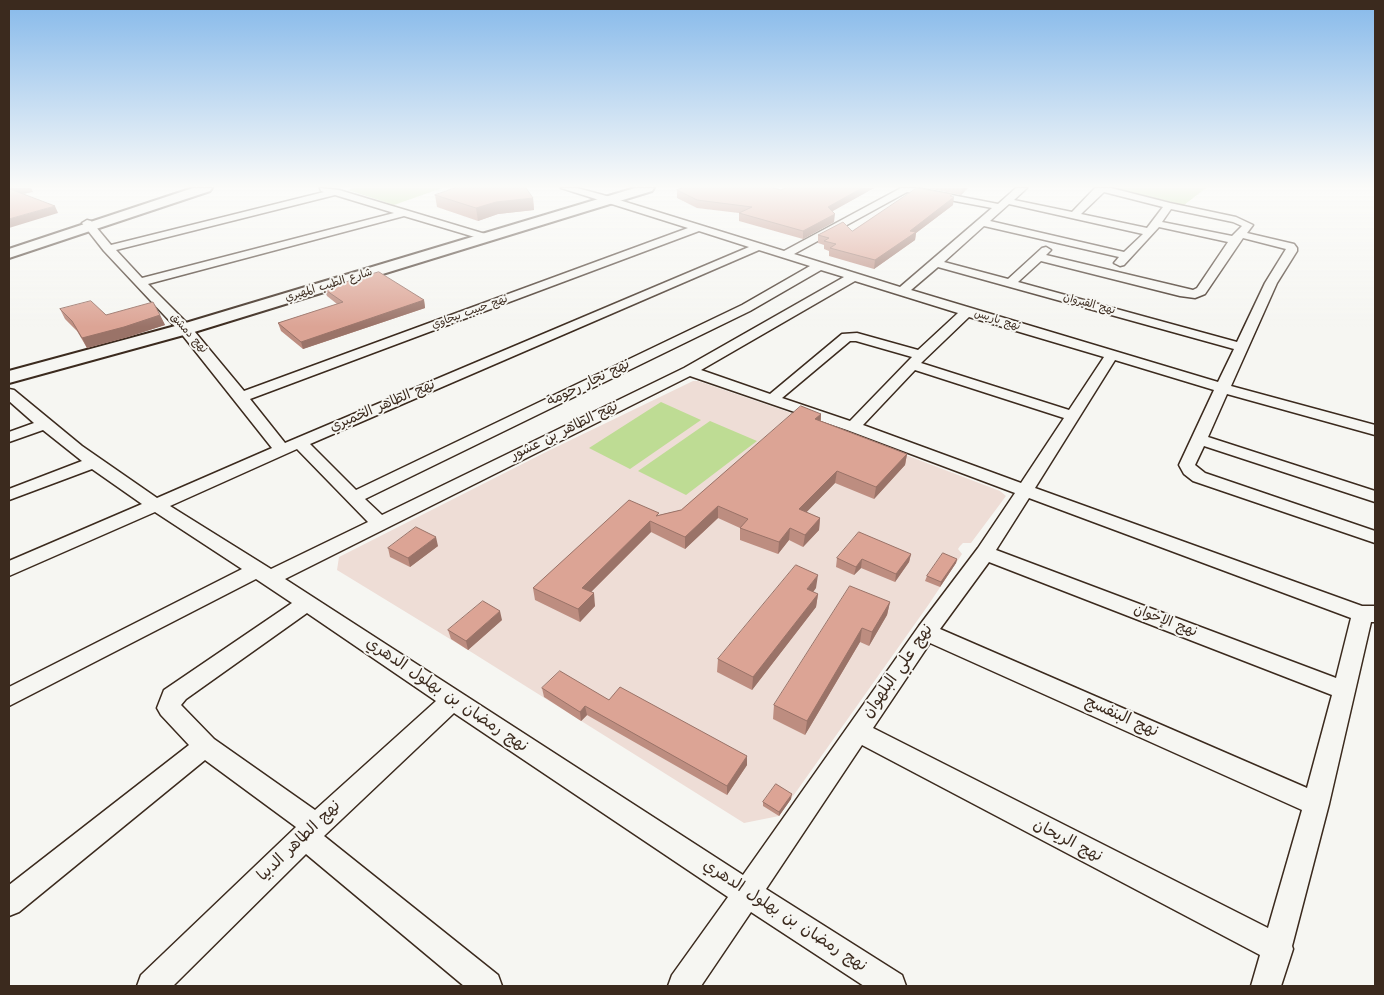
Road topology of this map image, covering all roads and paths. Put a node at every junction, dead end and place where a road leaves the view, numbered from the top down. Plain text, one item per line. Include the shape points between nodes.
1 (57, 234) edge
2 (65, 234) edge
3 (96, 234) edge
4 (166, 234) edge
5 (325, 234) edge
6 (476, 234) edge
7 (500, 234) edge
8 (681, 234) edge
9 (718, 234) edge
10 (823, 234) edge
11 (967, 234) edge
12 (1037, 234) edge
13 (1147, 234) edge
14 (1214, 234) edge
15 (1240, 234) edge
16 (1238, 237) junction
17 (488, 238) junction
18 (1058, 239) junction
19 (9, 247) edge
20 (758, 247) junction
21 (108, 249) junction
22 (9, 254) edge
23 (785, 255) junction
24 (1128, 256) junction
25 (1039, 257) junction
26 (936, 263) junction
27 (821, 265) junction
28 (1110, 275) junction
29 (854, 276) junction
30 (140, 282) junction
31 (1009, 284) junction
32 (903, 291) junction
33 (967, 312) junction
34 (185, 329) junction
35 (1242, 347) junction
36 (1112, 356) junction
37 (917, 360) junction
38 (689, 371) junction
39 (9, 377) edge
40 (1223, 388) junction
41 (9, 393) edge
42 (241, 397) junction
43 (772, 399) junction
44 (1073, 416) junction
45 (43, 425) junction
46 (853, 427) junction
47 (1375, 430) edge
48 (9, 438) edge
49 (1200, 439) junction
50 (299, 442) junction
51 (282, 450) junction
52 (92, 463) junction
53 (1025, 490) junction
54 (9, 495) edge
55 (355, 497) junction
56 (1375, 497) edge
57 (157, 506) junction
58 (380, 524) junction
59 (1375, 537) edge
60 (985, 553) junction
61 (9, 569) edge
62 (264, 574) junction
63 (307, 603) junction
64 (1368, 614) edge
65 (926, 632) junction
66 (1345, 692) junction
67 (9, 697) edge
68 (452, 701) junction
69 (858, 732) junction
70 (205, 746) junction
71 (1316, 804) junction
72 (311, 832) junction
73 (746, 894) junction
74 (9, 902) edge
75 (1278, 949) junction
76 (152, 986) edge
77 (486, 986) edge
78 (683, 986) edge
79 (891, 986) edge
80 (1266, 986) edge

1 - 19 street
2 - 22 street
3 - 21 street, نهج دمشق
4 - 21 street
5 - 30 street
6 - 17 street
7 - 17 street, شارع الطيب المهيري
8 - 42 street, نهج حبيب بيجاوي
9 - 20 street, نهج باريس
10 - 23 street
11 - 26 street
12 - 18 street
13 - 24 street
14 - 16 street
15 - 16 street
16 - 28 street via 1199,293 1180,292
16 - 35 street via 1292,248 1271,283
17 - 34 street, شارع الطيب المهيري
18 - 24 street
18 - 25 street
20 - 23 street, نهج باريس
20 - 50 street, نهج الطاهر الخميري
21 - 30 street, نهج دمشق
23 - 27 street, نهج باريس
24 - 28 street
25 - 28 street
25 - 31 street
26 - 31 street, نهج القيروان
26 - 32 street
27 - 29 street, نهج باريس
27 - 55 street, نهج نجار رحومة via 746,308
29 - 32 street, نهج باريس
29 - 38 street, نهج الطاهر بن عشور
30 - 34 street, نهج دمشق
31 - 35 street, نهج القيروان
32 - 33 street, نهج باريس
33 - 36 street, نهج باريس
33 - 37 street
34 - 39 street, شارع الطيب المهيري
34 - 42 street, نهج دمشق
35 - 40 street
36 - 40 street, نهج باريس
36 - 44 street, نهج علي البلهوان
37 - 43 street via 857,337 846,337
37 - 44 street
37 - 46 street
38 - 43 street
38 - 58 street, نهج الطاهر بن عشور
40 - 47 street, نهج باريس
40 - 49 street
41 - 45 street, نهج رمضان بن بهلول الدهري
42 - 51 street, نهج دمشق
43 - 46 street
44 - 53 street, نهج علي البلهوان
45 - 48 street
45 - 52 street, نهج رمضان بن بهلول الدهري
46 - 53 street
49 - 56 street
49 - 59 street via 1187,465 1199,476
50 - 51 street, نهج الطاهر الخميري
50 - 55 street
51 - 57 street, نهج الطاهر الخميري
52 - 54 street
52 - 57 street, نهج رمضان بن بهلول الدهري
53 - 60 street, نهج علي البلهوان
53 - 64 street
55 - 58 street
57 - 61 street, نهج الطاهر الخميري
57 - 62 street, نهج رمضان بن بهلول الدهري
58 - 62 street, نهج الطاهر بن عشور
60 - 65 street, نهج علي البلهوان
60 - 66 street, نهج الإخوان
62 - 63 street, نهج رمضان بن بهلول الدهري
62 - 67 street, نهج الطاهر بن عشور
63 - 68 street, نهج رمضان بن بهلول الدهري
63 - 70 street via 172,697 169,708
64 - 66 street via 1361,624
65 - 69 street, نهج علي البلهوان
65 - 71 street, نهج البنفسج
66 - 71 street
68 - 72 street, نهج الطاهر الدبيا
68 - 73 street, نهج رمضان بن بهلول الدهري
69 - 73 street, نهج علي البلهوان
69 - 75 street, نهج الريحان
70 - 72 street
70 - 74 street
71 - 75 street
72 - 76 street, نهج الطاهر الدبيا
72 - 77 street
73 - 78 street, نهج علي البلهوان
73 - 79 street, نهج رمضان بن بهلول الدهري
75 - 80 street

